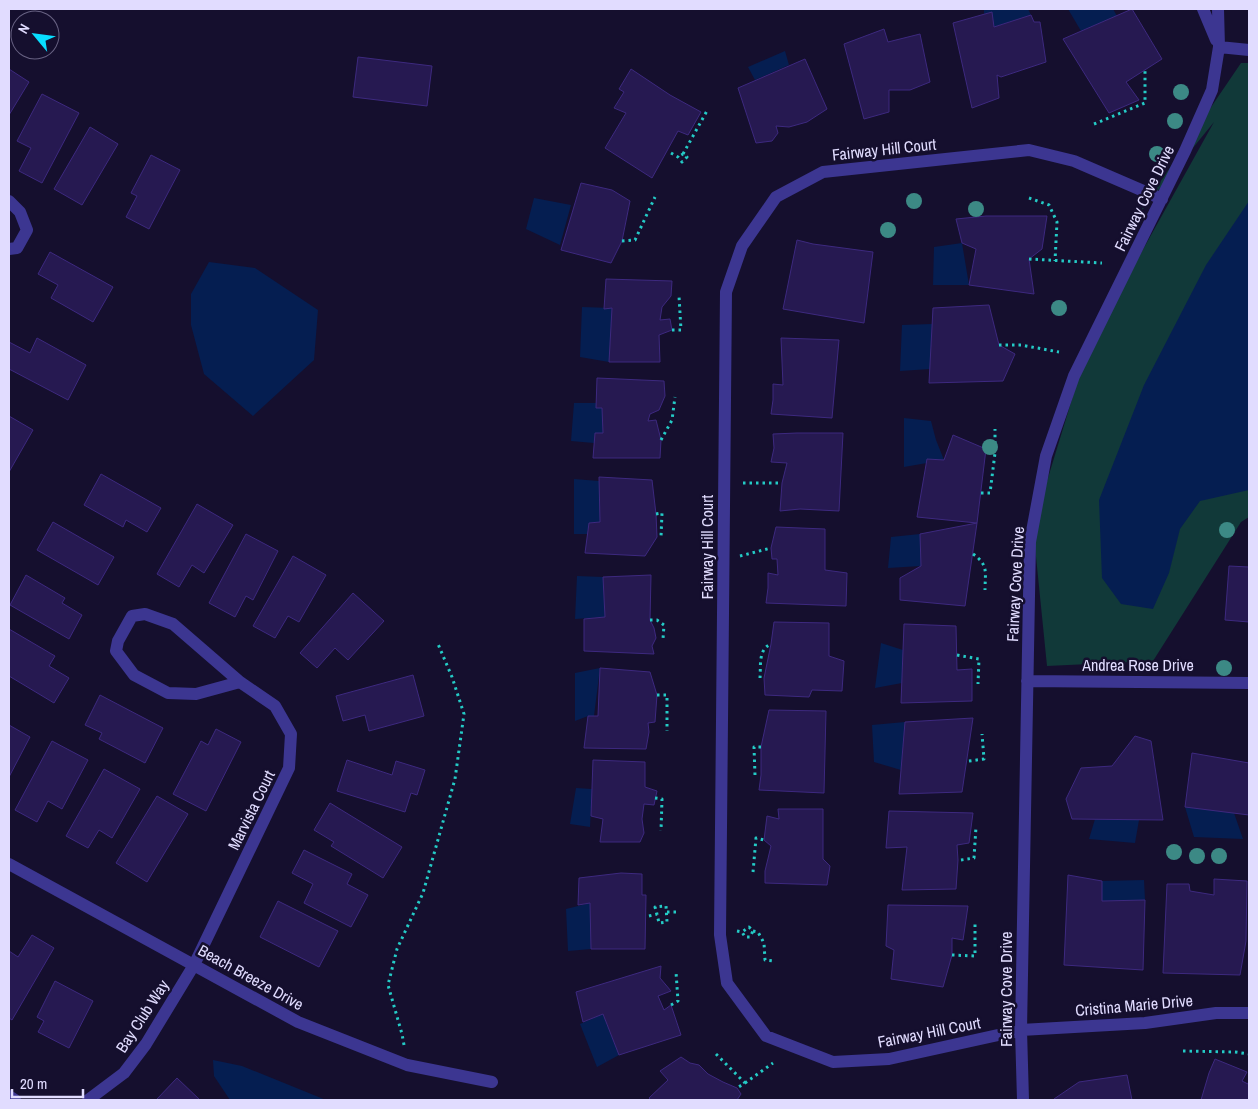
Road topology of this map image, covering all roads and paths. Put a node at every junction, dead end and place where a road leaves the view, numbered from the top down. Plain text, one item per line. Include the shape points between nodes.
1 (1203, 9) edge
2 (1218, 9) edge
3 (1219, 46) junction
4 (1249, 50) edge
5 (1145, 70) dead end
6 (708, 109) dead end
7 (1094, 124) dead end
8 (671, 153) dead end
9 (655, 196) dead end
10 (1029, 198) dead end
11 (1162, 199) junction
12 (9, 201) edge
13 (622, 241) dead end
14 (9, 249) edge
15 (1030, 259) dead end
16 (1055, 261) junction
17 (1102, 263) dead end
18 (679, 296) dead end
19 (672, 330) dead end
20 (999, 345) dead end
21 (1059, 352) dead end
22 (675, 397) dead end
23 (995, 429) dead end
24 (661, 440) dead end
25 (743, 483) dead end
26 (782, 483) dead end
27 (981, 493) dead end
28 (656, 514) dead end
29 (662, 537) dead end
30 (772, 548) dead end
31 (973, 554) dead end
32 (740, 556) dead end
33 (985, 590) dead end
34 (650, 620) dead end
35 (663, 639) dead end
36 (438, 644) dead end
37 (771, 644) dead end
38 (957, 655) dead end
39 (760, 678) dead end
40 (1027, 681) junction
41 (240, 682) junction
42 (1249, 683) edge
43 (978, 684) dead end
44 (657, 695) dead end
45 (667, 731) dead end
46 (982, 734) dead end
47 (761, 747) dead end
48 (969, 761) dead end
49 (755, 774) dead end
50 (655, 798) dead end
51 (976, 827) dead end
52 (661, 831) dead end
53 (764, 840) dead end
54 (961, 860) dead end
55 (9, 864) edge
56 (754, 872) dead end
57 (667, 912) junction
58 (677, 912) dead end
59 (657, 914) junction
60 (648, 916) dead end
61 (974, 922) dead end
62 (732, 931) dead end
63 (753, 931) junction
64 (742, 932) junction
65 (952, 954) dead end
66 (774, 961) dead end
67 (194, 964) junction
68 (676, 972) dead end
69 (671, 1005) dead end
70 (1249, 1013) edge
71 (1021, 1030) junction
72 (1183, 1051) dead end
73 (716, 1054) dead end
74 (1249, 1054) edge
75 (772, 1063) dead end
76 (406, 1065) junction
77 (492, 1082) dead end
78 (745, 1083) junction
79 (737, 1088) dead end
80 (9, 1096) edge
81 (15, 1100) edge
82 (88, 1100) edge
83 (1023, 1100) edge

1 - 3 street
2 - 3 street, Fairway Cove Drive
3 - 4 street
3 - 11 street, Fairway Cove Drive via 1212,90
5 - 7 path via 1145,103
6 - 8 path via 683,154 687,157 682,162
9 - 13 path via 635,240
10 - 16 path via 1049,205 1057,222
11 - 40 street, Fairway Cove Drive via 1074,376 1046,456 1030,542
11 - 71 street, Fairway Hill Court via 1074,161 1029,150 823,172 776,197 742,246 726,292 720,935 727,983 766,1036 833,1062 889,1059
12 - 14 street via 20,212 27,230 17,248
15 - 16 path
16 - 17 path
18 - 19 path via 681,330
20 - 21 path via 1021,345
22 - 24 path via 672,420
23 - 27 path via 990,493
25 - 26 path
28 - 29 path via 662,513
30 - 32 path
31 - 33 path via 985,568
34 - 35 path via 664,625
36 - 76 path via 464,714 455,779 447,808 423,893 397,949 388,985 402,1034
37 - 39 path via 762,653
38 - 43 path via 979,659
40 - 42 street, Andrea Rose Drive
40 - 71 street, Fairway Cove Drive
41 - 41 street, Marvista Court via 196,694 168,693 134,675 116,651 118,641 132,616 145,614 173,624
41 - 67 street, Marvista Court via 275,706 291,734 289,768
44 - 45 path via 667,695
46 - 48 path via 984,759
47 - 49 path via 754,748
50 - 52 path via 662,799
51 - 54 path via 974,858
53 - 56 path via 756,838
55 - 67 street, Beach Breeze Drive
57 - 58 path
57 - 59 path via 666,906 655,906
57 - 59 path via 667,922 659,923
59 - 60 path
61 - 65 path via 975,956
62 - 64 path
63 - 64 path via 749,927
63 - 64 path via 750,937 745,937
63 - 66 path via 758,932 764,943 765,960
67 - 76 street, Beach Breeze Drive via 298,1022
67 - 82 street, Bay Club Way via 146,1044 124,1073
68 - 69 path via 678,1001
70 - 71 street, Cristina Marie Drive
71 - 83 street, Fairway Cove Drive
72 - 74 path
73 - 78 path
75 - 78 path
76 - 77 street, Beach Breeze Drive
78 - 79 path
80 - 81 street

